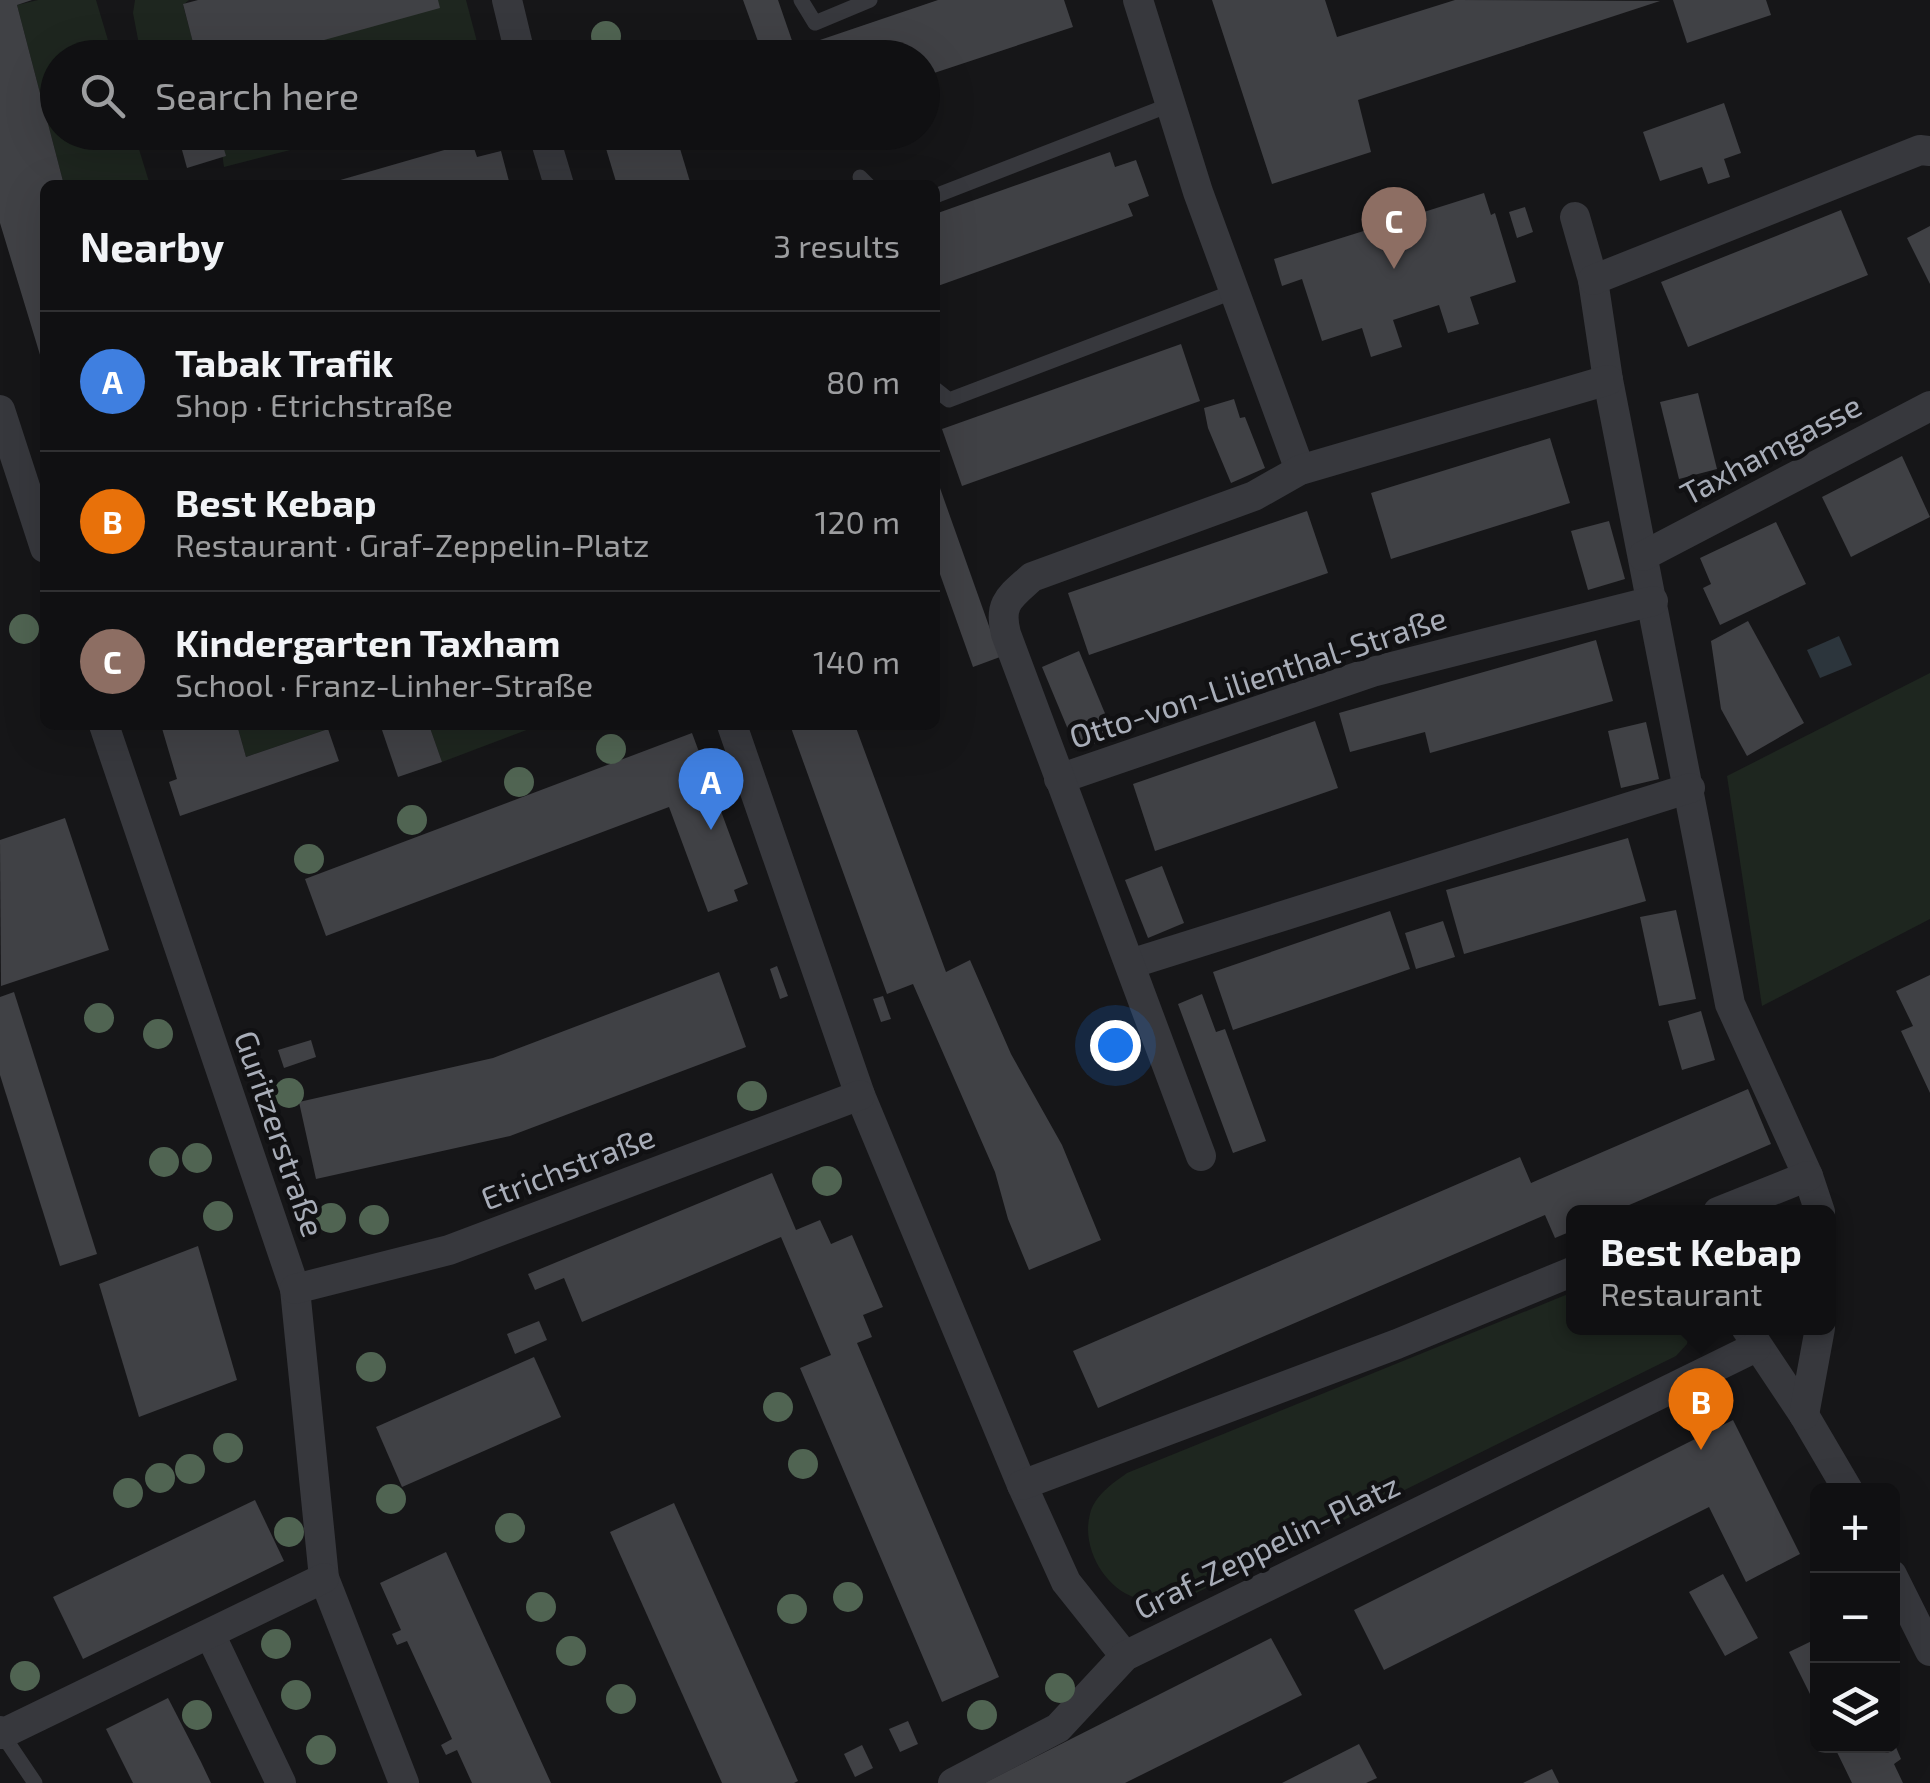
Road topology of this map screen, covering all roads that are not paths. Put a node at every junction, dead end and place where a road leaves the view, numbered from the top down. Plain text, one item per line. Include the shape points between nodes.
1 (506, 0) edge
2 (801, 0) edge
3 (870, 0) edge
4 (1138, 0) edge
5 (517, 40) edge
6 (1172, 104) junction
7 (549, 150) edge
8 (1930, 152) edge
9 (558, 180) edge
10 (940, 194) edge
11 (1575, 218) dead end
12 (1593, 280) junction
13 (1235, 291) junction
14 (1608, 380) junction
15 (940, 393) edge
16 (1930, 406) edge
17 (0, 410) edge
18 (1300, 470) junction
19 (40, 533) edge
20 (1644, 556) junction
21 (1652, 601) junction
22 (106, 730) edge
23 (734, 730) edge
24 (1060, 779) junction
25 (1690, 788) junction
26 (1130, 964) junction
27 (860, 1095) junction
28 (1201, 1156) dead end
29 (1808, 1176) junction
30 (1736, 1205) edge
31 (1818, 1205) edge
32 (1566, 1274) edge
33 (295, 1289) junction
34 (1819, 1335) edge
35 (1751, 1337) edge
36 (1804, 1415) junction
37 (1844, 1483) edge
38 (1022, 1484) junction
39 (324, 1578) junction
40 (1900, 1591) edge
41 (210, 1634) junction
42 (1930, 1650) edge
43 (1125, 1656) junction
44 (1, 1733) edge
45 (35, 1783) edge
46 (282, 1783) edge
47 (404, 1783) edge
48 (953, 1783) edge

1 - 5 street
2 - 3 lane via 815,22
4 - 6 street
6 - 10 lane
6 - 13 street
7 - 9 street
8 - 12 street via 1920,150
11 - 12 street
12 - 14 street
13 - 15 lane via 948,400
13 - 18 street
14 - 18 street
14 - 20 street
16 - 20 street, Taxhamgasse
17 - 19 street
18 - 24 street, Otto-von-Lilienthal-Straße via 1254,496 1032,577 1005,603 1002,616
20 - 21 street
21 - 24 street, Otto-von-Lilienthal-Straße via 1372,672
21 - 25 street
22 - 33 street, Guritzerstraße
23 - 27 street
24 - 26 street, Otto-von-Lilienthal-Straße
25 - 26 street
25 - 29 street via 1730,1004
26 - 28 street, Otto-von-Lilienthal-Straße
27 - 33 street, Etrichstraße via 450,1250
27 - 38 street
29 - 30 street
29 - 31 street
32 - 38 street
33 - 39 street, Guritzerstraße
34 - 36 street
35 - 36 street
35 - 43 street, Graf-Zeppelin-Platz
36 - 37 street
38 - 43 street, Graf-Zeppelin-Platz via 1066,1582
39 - 41 street
39 - 47 street, Guritzerstraße
40 - 42 street
41 - 44 street
41 - 46 street
43 - 48 street via 1058,1728
44 - 45 lane

